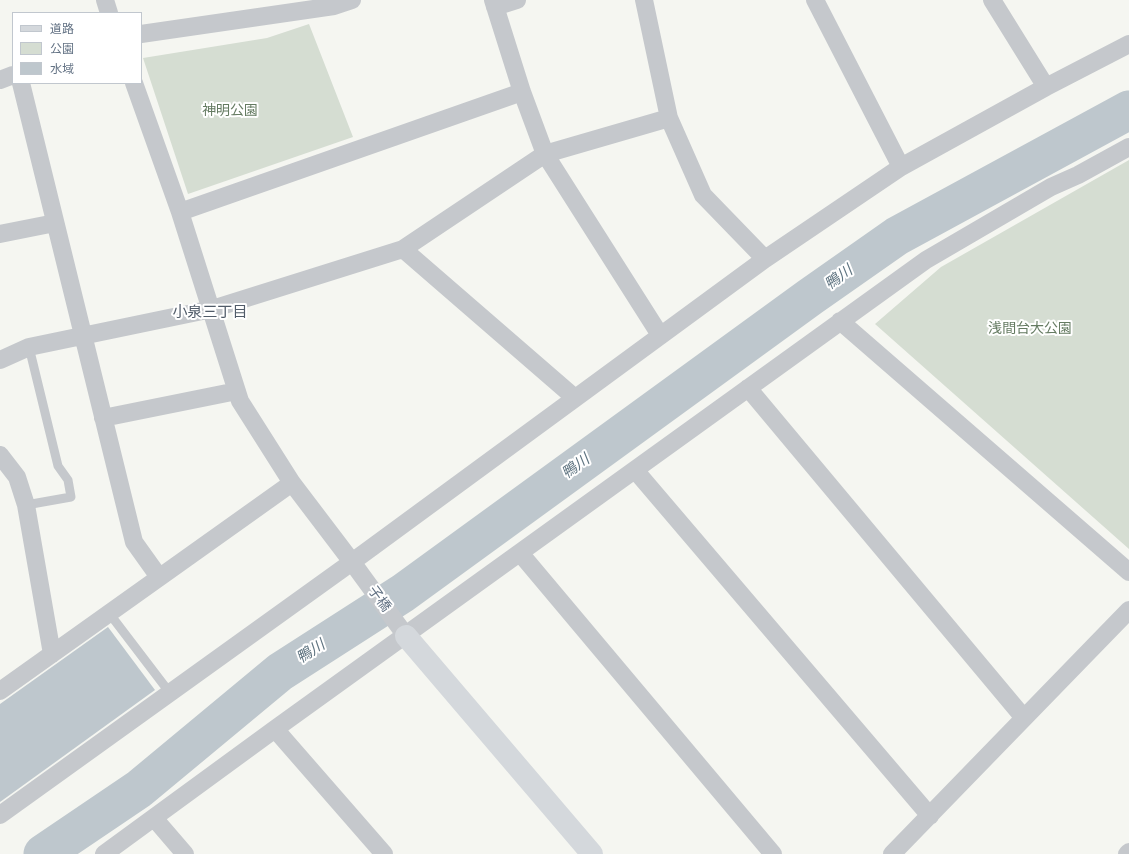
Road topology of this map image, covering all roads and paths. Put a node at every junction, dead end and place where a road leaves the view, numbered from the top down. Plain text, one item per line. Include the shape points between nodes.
1 (105, 0) edge
2 (352, 0) edge
3 (517, 0) edge
4 (644, 0) edge
5 (815, 0) edge
6 (992, 0) edge
7 (494, 4) edge
8 (109, 12) edge
9 (142, 34) edge
10 (1129, 44) edge
11 (12, 75) edge
12 (0, 80) edge
13 (21, 84) edge
14 (134, 84) edge
15 (1046, 87) junction
16 (522, 92) junction
17 (669, 118) junction
18 (1129, 147) edge
19 (545, 154) junction
20 (901, 167) junction
21 (180, 212) junction
22 (55, 223) junction
23 (1, 229) edge
24 (402, 248) junction
25 (765, 259) junction
26 (212, 309) junction
27 (840, 321) junction
28 (83, 335) junction
29 (660, 335) junction
30 (29, 346) junction
31 (0, 360) edge
32 (748, 388) junction
33 (237, 390) junction
34 (575, 398) junction
35 (103, 418) junction
36 (0, 455) edge
37 (635, 470) junction
38 (292, 483) junction
39 (26, 505) junction
40 (520, 553) junction
41 (352, 562) junction
42 (1129, 572) edge
43 (159, 577) junction
44 (1129, 610) edge
45 (110, 613) junction
46 (406, 636) junction
47 (52, 654) junction
48 (0, 691) edge
49 (170, 693) junction
50 (1024, 718) junction
51 (275, 729) junction
52 (0, 815) edge
53 (930, 816) junction
54 (154, 818) junction
55 (104, 854) edge
56 (185, 854) edge
57 (384, 854) edge
58 (592, 854) edge
59 (773, 854) edge
60 (892, 854) edge

1 - 8 street
2 - 9 street via 334,6
3 - 7 street
4 - 17 street
5 - 20 street
6 - 15 street
7 - 16 street
10 - 15 street
11 - 12 street
13 - 22 street
14 - 21 street, 子橋
15 - 20 street
16 - 19 street
16 - 21 street
17 - 19 street
17 - 25 street via 703,195
18 - 27 street via 1051,187 926,260
19 - 24 street
19 - 29 street
20 - 25 street
21 - 26 street, 子橋
22 - 23 street
22 - 28 street
24 - 26 street
24 - 34 street
25 - 29 street
26 - 28 street
26 - 33 street, 子橋
27 - 32 street
27 - 42 street
28 - 30 street
28 - 35 street
29 - 34 street
30 - 31 street
30 - 39 lane via 58,466 68,480 71,497
32 - 37 street
32 - 50 street
33 - 35 street
33 - 38 street, 子橋 via 240,401
34 - 41 street
35 - 43 street via 134,542
36 - 39 street via 17,477
37 - 40 street
37 - 53 street
38 - 41 street, 子橋
38 - 43 street
39 - 47 street
40 - 46 street
40 - 59 street
41 - 46 street, 子橋
41 - 49 street
43 - 45 street
44 - 50 street
45 - 47 street
45 - 49 lane
46 - 51 street
46 - 58 street
47 - 48 street
49 - 52 street
50 - 53 street
51 - 54 street
51 - 57 street
53 - 60 street
54 - 55 street
54 - 56 street

